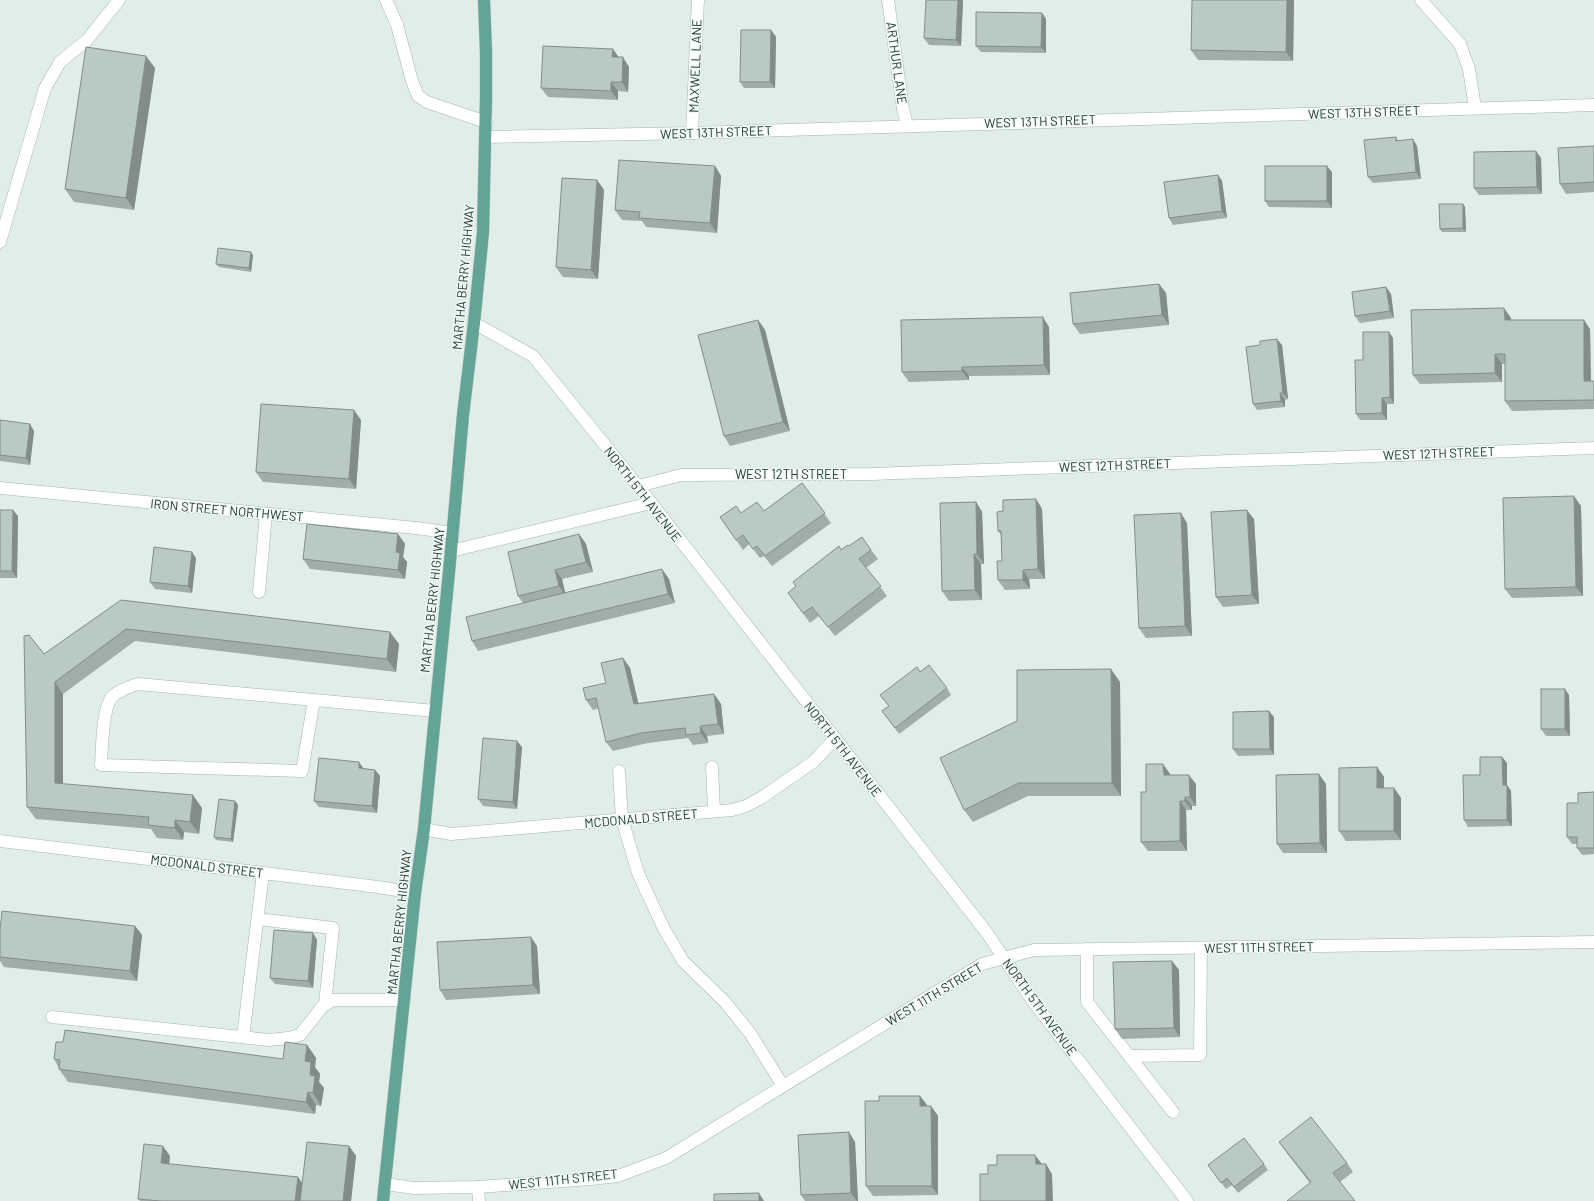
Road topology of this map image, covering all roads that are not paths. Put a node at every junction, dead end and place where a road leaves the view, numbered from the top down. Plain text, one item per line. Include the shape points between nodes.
1 (119, 0) edge
2 (386, 0) edge
3 (484, 0) edge
4 (698, 0) edge
5 (888, 0) edge
6 (1421, 0) edge
7 (1594, 104) edge
8 (1475, 108) junction
9 (486, 122) junction
10 (907, 125) junction
11 (692, 133) junction
12 (486, 137) junction
13 (0, 242) edge
14 (474, 323) junction
15 (1594, 448) edge
16 (638, 486) junction
17 (0, 488) edge
18 (651, 504) junction
19 (266, 514) junction
20 (453, 533) junction
21 (451, 551) junction
22 (259, 592) dead end
23 (314, 700) junction
24 (435, 711) junction
25 (835, 740) junction
26 (712, 767) dead end
27 (619, 771) dead end
28 (714, 811) junction
29 (622, 819) junction
30 (424, 829) junction
31 (0, 841) edge
32 (263, 873) junction
33 (415, 893) junction
34 (258, 919) junction
35 (1594, 942) edge
36 (1201, 948) junction
37 (1087, 949) junction
38 (1004, 958) junction
39 (404, 1000) junction
40 (325, 1004) junction
41 (52, 1017) dead end
42 (243, 1037) junction
43 (1130, 1056) junction
44 (783, 1086) junction
45 (1173, 1112) dead end
46 (385, 1184) junction
47 (478, 1187) junction
48 (383, 1201) edge
49 (479, 1201) edge
50 (1187, 1201) edge

1 - 13 street via 88,40 60,62 44,88
2 - 9 street via 397,25 418,96 427,102
3 - 9 main road, MARTHA BERRY HIGHWAY
4 - 11 street, MAXWELL LANE
5 - 10 street, ARTHUR LANE
6 - 8 street via 1460,44 1470,69
7 - 8 street, WEST 13TH STREET
8 - 10 street, WEST 13TH STREET
9 - 12 main road, MARTHA BERRY HIGHWAY
10 - 11 street, WEST 13TH STREET
11 - 12 street, WEST 13TH STREET
12 - 14 main road, MARTHA BERRY HIGHWAY via 483,232
14 - 16 street, NORTH 5TH AVENUE via 533,356
14 - 20 main road, MARTHA BERRY HIGHWAY
15 - 16 street, WEST 12TH STREET via 871,474 681,475
16 - 18 street, NORTH 5TH AVENUE
17 - 19 street, IRON STREET NORTHWEST
18 - 21 street
18 - 25 street, NORTH 5TH AVENUE
19 - 20 street, IRON STREET NORTHWEST
19 - 22 street
20 - 21 main road, MARTHA BERRY HIGHWAY
21 - 24 main road, MARTHA BERRY HIGHWAY
23 - 23 street via 138,684 125,688 112,697 106,712 101,764 302,771
23 - 24 street
24 - 30 main road, MARTHA BERRY HIGHWAY
25 - 28 street, MCDONALD STREET via 813,762 760,798 732,810
25 - 38 street, NORTH 5TH AVENUE
26 - 28 street
27 - 29 street
28 - 29 street, MCDONALD STREET
29 - 30 street, MCDONALD STREET via 451,834
29 - 44 street via 638,873 663,927 683,961 725,1002 750,1033
30 - 33 main road, MARTHA BERRY HIGHWAY
31 - 32 street, MCDONALD STREET
32 - 33 street, MCDONALD STREET
32 - 34 street
33 - 39 main road, MARTHA BERRY HIGHWAY
34 - 40 street via 333,928
34 - 42 street
35 - 36 street, WEST 11TH STREET
36 - 37 street, WEST 11TH STREET
36 - 43 street via 1200,1055
37 - 38 street, WEST 11TH STREET via 1034,950
37 - 43 street via 1087,1002
38 - 44 street, WEST 11TH STREET via 982,964
38 - 50 street, NORTH 5TH AVENUE via 1032,1000
39 - 40 street via 333,1000
39 - 46 main road, MARTHA BERRY HIGHWAY
40 - 42 street via 300,1035 269,1040
41 - 42 street
43 - 45 street
44 - 47 street, WEST 11TH STREET via 666,1158 618,1176
46 - 47 street, WEST 11TH STREET via 414,1188
46 - 48 main road, MARTHA BERRY HIGHWAY
47 - 49 street

